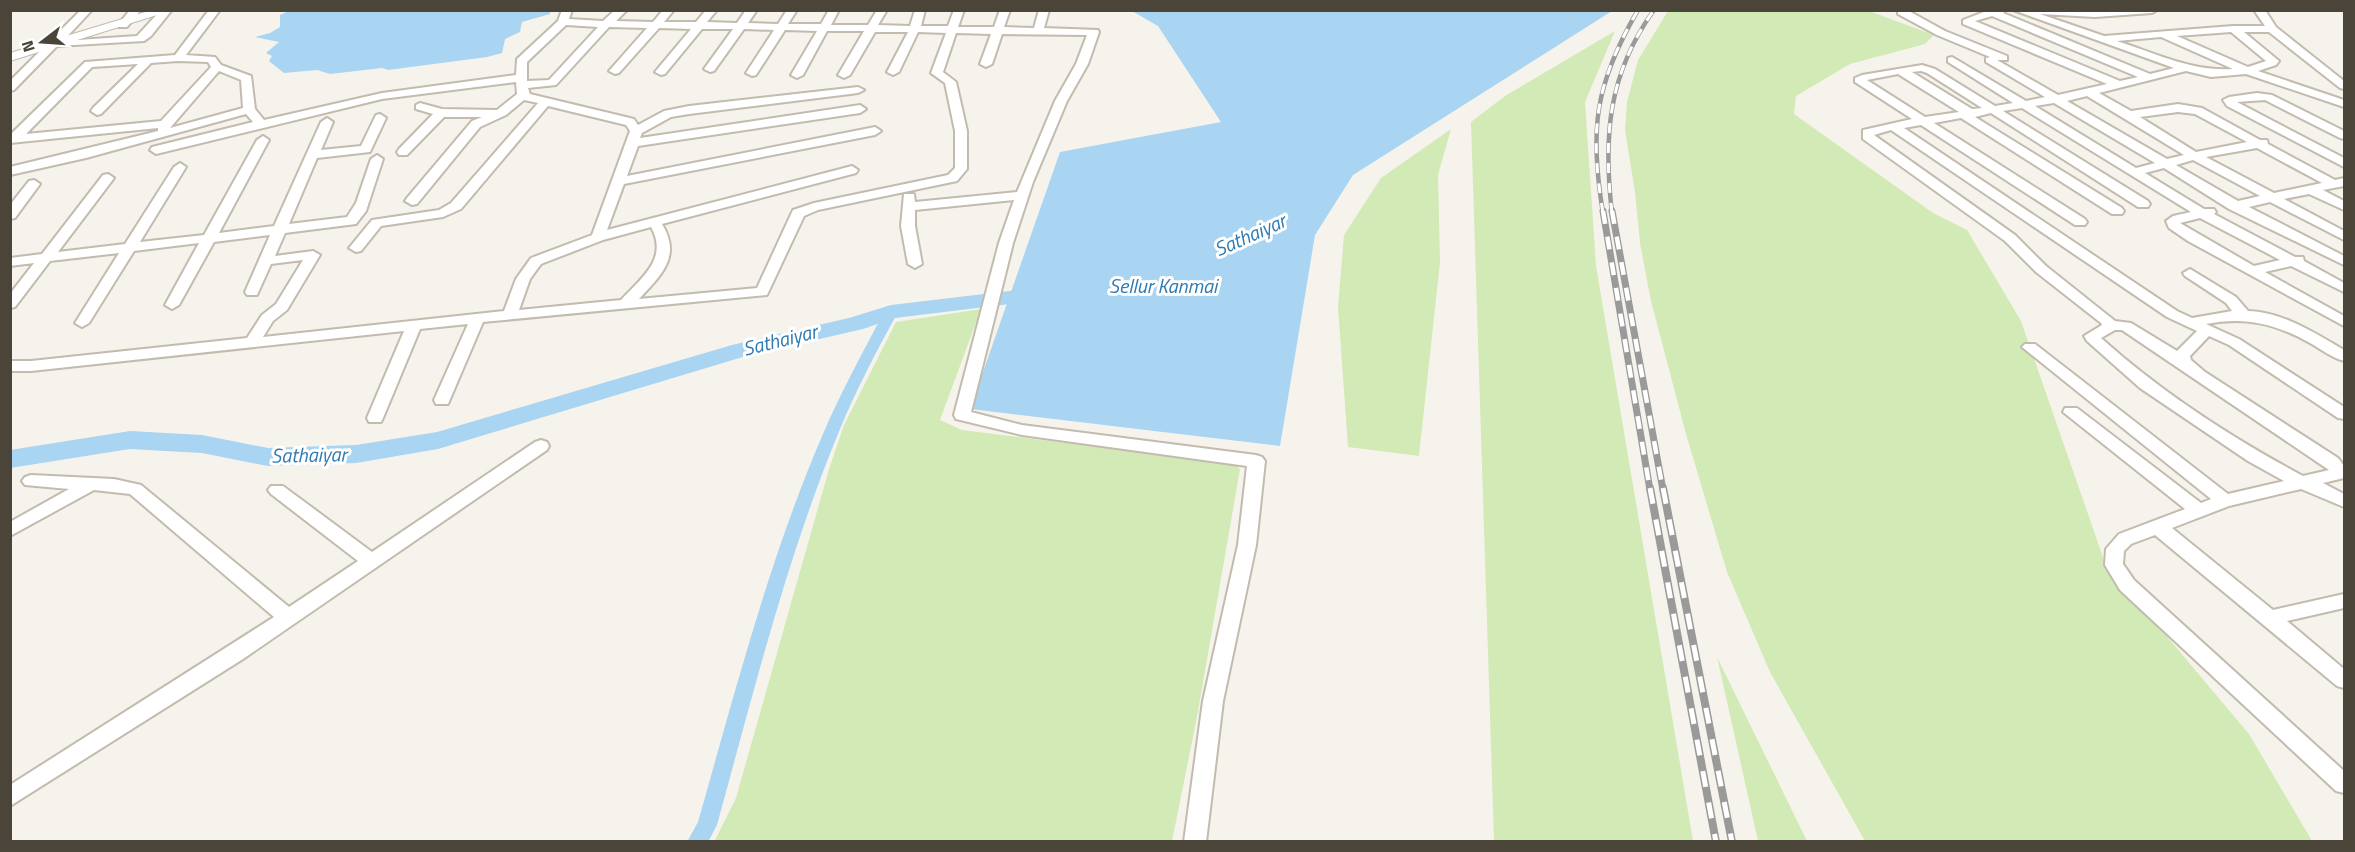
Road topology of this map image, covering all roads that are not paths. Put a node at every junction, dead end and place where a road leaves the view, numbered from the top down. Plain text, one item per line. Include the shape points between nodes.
1 (87, 10) edge
2 (136, 10) edge
3 (215, 10) edge
4 (567, 10) edge
5 (622, 10) edge
6 (669, 10) edge
7 (712, 10) edge
8 (752, 10) edge
9 (792, 10) edge
10 (834, 10) edge
11 (882, 10) edge
12 (920, 10) edge
13 (959, 10) edge
14 (1005, 10) edge
15 (1044, 10) edge
16 (2018, 10) edge
17 (2036, 10) edge
18 (2259, 10) edge
19 (167, 11) edge
20 (2050, 11) edge
21 (2151, 11) edge
22 (1902, 12) dead end
23 (1999, 12) edge
24 (2092, 12) edge
25 (563, 22) junction
26 (606, 24) junction
27 (123, 25) junction
28 (655, 25) junction
29 (699, 26) junction
30 (742, 26) junction
31 (782, 27) junction
32 (824, 27) junction
33 (871, 28) junction
34 (915, 28) junction
35 (952, 29) junction
36 (2233, 29) junction
37 (2272, 29) junction
38 (999, 30) junction
39 (1038, 31) junction
40 (2165, 35) junction
41 (2098, 39) junction
42 (57, 45) junction
43 (11, 56) edge
44 (178, 58) junction
45 (148, 60) junction
46 (1952, 60) dead end
47 (1990, 60) dead end
48 (986, 64) dead end
49 (217, 68) junction
50 (2186, 68) junction
51 (710, 69) dead end
52 (1900, 70) junction
53 (615, 71) dead end
54 (2247, 71) junction
55 (661, 72) dead end
56 (893, 72) dead end
57 (752, 73) dead end
58 (797, 75) dead end
59 (844, 75) dead end
60 (2151, 78) junction
61 (522, 85) junction
62 (2121, 86) junction
63 (10, 88) edge
64 (2344, 88) edge
65 (858, 90) dead end
66 (2090, 93) junction
67 (2075, 96) junction
68 (2322, 96) junction
69 (2057, 99) junction
70 (546, 102) junction
71 (2231, 104) junction
72 (2344, 104) edge
73 (2026, 105) junction
74 (420, 107) dead end
75 (860, 109) dead end
76 (249, 110) junction
77 (97, 111) dead end
78 (1995, 111) junction
79 (2198, 111) junction
80 (441, 113) junction
81 (499, 113) junction
82 (1968, 115) junction
83 (2129, 116) junction
84 (380, 118) dead end
85 (327, 122) dead end
86 (1924, 122) junction
87 (261, 124) junction
88 (1893, 126) junction
89 (2331, 128) junction
90 (163, 129) junction
91 (875, 131) dead end
92 (2295, 135) junction
93 (2344, 135) edge
94 (633, 137) junction
95 (12, 139) edge
96 (263, 140) dead end
97 (2259, 144) junction
98 (156, 150) dead end
99 (404, 152) dead end
100 (312, 156) junction
101 (2194, 156) junction
102 (376, 159) dead end
103 (2165, 163) junction
104 (2344, 163) edge
105 (180, 167) dead end
106 (852, 170) dead end
107 (10, 171) edge
108 (2134, 172) junction
109 (108, 178) dead end
110 (616, 182) junction
111 (34, 184) dead end
112 (2340, 184) edge
113 (909, 187) junction
114 (2312, 190) junction
115 (1023, 195) junction
116 (2272, 199) junction
117 (412, 201) dead end
118 (2143, 204) dead end
119 (2237, 206) junction
120 (2344, 206) edge
121 (908, 207) junction
122 (2116, 211) dead end
123 (2203, 214) junction
124 (10, 215) edge
125 (2080, 222) dead end
126 (656, 223) junction
127 (278, 230) junction
128 (2344, 236) edge
129 (598, 237) junction
130 (208, 239) junction
131 (356, 248) dead end
132 (128, 249) junction
133 (2344, 249) edge
134 (2328, 253) junction
135 (46, 259) junction
136 (265, 261) junction
137 (2293, 261) junction
138 (2344, 261) edge
139 (10, 262) edge
140 (915, 264) dead end
141 (2252, 271) junction
142 (2190, 273) dead end
143 (2344, 288) edge
144 (252, 292) dead end
145 (10, 304) edge
146 (172, 305) dead end
147 (625, 305) junction
148 (2242, 314) junction
149 (510, 315) junction
150 (477, 320) junction
151 (2344, 322) edge
152 (82, 323) dead end
153 (2188, 323) junction
154 (2111, 325) junction
155 (413, 327) junction
156 (2206, 330) junction
157 (252, 342) junction
158 (2030, 347) dead end
159 (2344, 356) edge
160 (2183, 362) junction
161 (10, 366) edge
162 (442, 400) dead end
163 (2071, 412) dead end
164 (2344, 414) edge
165 (375, 418) dead end
166 (540, 446) dead end
167 (32, 482) dead end
168 (2302, 483) junction
169 (90, 485) junction
170 (277, 490) dead end
171 (2224, 501) junction
172 (2344, 501) edge
173 (2199, 511) junction
174 (2158, 527) junction
175 (10, 530) edge
176 (371, 561) junction
177 (2344, 601) edge
178 (288, 618) junction
179 (2270, 618) junction
180 (2344, 680) edge
181 (2344, 784) edge
182 (10, 797) edge
183 (1195, 842) edge

1 - 42 street
2 - 27 street
3 - 44 street
4 - 25 street
5 - 26 street
6 - 28 street
7 - 29 street
8 - 30 street
9 - 31 street
10 - 32 street
11 - 33 street
12 - 34 street
13 - 35 street
14 - 38 street
15 - 39 street
16 - 41 street
17 - 20 street
18 - 37 street
19 - 27 street
19 - 42 street via 140,39
20 - 24 street
21 - 24 street
22 - 67 street via 1941,33 2006,59
23 - 60 street
23 - 62 street via 1967,22
25 - 26 street
25 - 61 street via 524,56 520,67
26 - 28 street
26 - 61 street via 552,83
27 - 42 street
28 - 29 street
28 - 53 street
29 - 30 street
29 - 55 street
30 - 31 street
30 - 51 street
31 - 32 street
31 - 57 street
32 - 33 street
32 - 58 street
33 - 34 street
33 - 59 street
34 - 35 street
34 - 56 street
35 - 38 street
35 - 113 street via 939,76 950,82 961,131 961,169 952,178
36 - 37 street
36 - 40 street
36 - 54 street via 2273,61
37 - 64 street
38 - 39 street
38 - 48 street
39 - 115 street via 1094,32
40 - 41 street
40 - 54 street
41 - 50 street
42 - 43 street
42 - 63 street
44 - 45 street
44 - 49 street via 211,59
45 - 77 street
45 - 95 street via 89,64
46 - 73 street
47 - 69 street
49 - 76 street via 247,78
49 - 90 street
50 - 54 street via 2211,74
50 - 60 street
52 - 78 street via 1932,71
52 - 82 street
52 - 86 street via 1859,80
54 - 68 street
60 - 62 street
61 - 70 street via 526,97
61 - 81 street
61 - 87 street via 382,96
62 - 66 street
64 - 68 street
65 - 94 street via 689,110 653,120
66 - 67 street
66 - 83 street
67 - 69 street
68 - 72 street
69 - 73 street
69 - 103 street
70 - 94 street via 630,122
70 - 131 street via 456,206 443,213 377,223
71 - 79 street
71 - 89 street via 2229,100 2233,99 2268,97
71 - 92 street
73 - 78 street
73 - 108 street
74 - 80 street
75 - 94 street
76 - 87 street
76 - 90 street
78 - 82 street
78 - 118 street
79 - 83 street via 2178,108
79 - 97 street
80 - 81 street
80 - 99 street
81 - 117 street via 476,124
82 - 86 street
82 - 122 street
83 - 101 street
84 - 100 street via 366,149
85 - 100 street
86 - 88 street
86 - 125 street
87 - 98 street
88 - 153 street
88 - 154 street via 1867,136 2010,238 2041,269
89 - 92 street
89 - 93 street
90 - 95 street
90 - 107 street via 82,155
91 - 110 street
92 - 97 street
92 - 104 street
94 - 110 street
96 - 130 street
97 - 101 street
97 - 112 street
100 - 127 street
101 - 103 street
101 - 116 street
102 - 127 street via 357,218 341,224
103 - 108 street
103 - 119 street
105 - 132 street
106 - 126 street
108 - 123 street
109 - 135 street
110 - 129 street
111 - 124 street
112 - 114 street
113 - 121 street
113 - 147 street via 798,213 762,292
114 - 116 street
114 - 120 street
115 - 121 street
115 - 183 street via 1006,243 962,415 1022,430 1256,461 1247,544 1213,701
116 - 119 street
116 - 128 street
119 - 123 street
119 - 134 street
121 - 140 street
123 - 137 street
123 - 141 street via 2178,219 2173,221 2174,225
126 - 129 street
126 - 147 street via 664,253 658,267
127 - 130 street
127 - 136 street
129 - 149 street via 536,261 523,279
130 - 132 street
130 - 146 street
132 - 135 street
132 - 152 street
133 - 134 street
134 - 137 street
134 - 138 street
135 - 139 street
135 - 145 street
136 - 144 street
136 - 157 street via 313,255 282,307 267,318
137 - 141 street
137 - 143 street
141 - 151 street
142 - 148 street via 2230,300
147 - 149 street
148 - 153 street
148 - 159 street via 2285,324
149 - 150 street
150 - 155 street
150 - 162 street
153 - 156 street
154 - 160 street via 2126,327
154 - 168 street via 2092,336 2146,384 2254,458
155 - 157 street
155 - 165 street
156 - 160 street via 2182,355
156 - 164 street via 2234,342
157 - 161 street
158 - 171 street
160 - 168 street via 2332,462 2341,473
163 - 173 street
166 - 176 street
167 - 169 street
168 - 171 street
168 - 172 street
169 - 175 street
169 - 178 street via 125,485 135,489
170 - 176 street
171 - 173 street
173 - 174 street
174 - 179 street
174 - 181 street via 2125,539 2115,549 2114,565 2127,585
176 - 178 street
177 - 179 street
178 - 182 street
179 - 180 street

